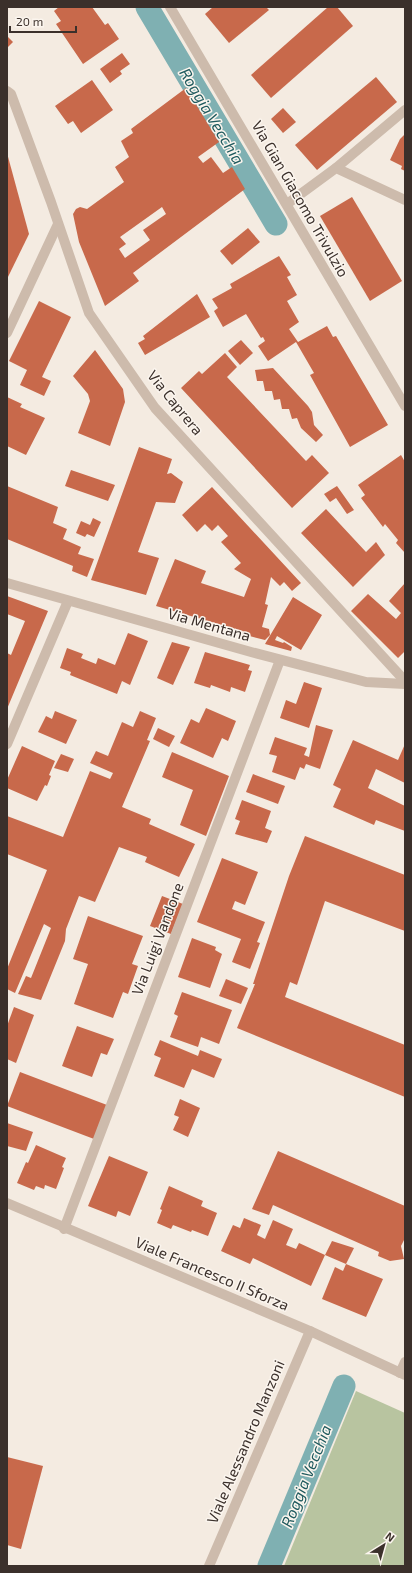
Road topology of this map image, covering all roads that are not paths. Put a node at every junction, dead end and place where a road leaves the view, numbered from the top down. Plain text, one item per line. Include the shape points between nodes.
1 (170, 7) edge
2 (7, 91) edge
3 (405, 110) edge
4 (336, 168) junction
5 (405, 200) edge
6 (287, 204) junction
7 (58, 224) junction
8 (7, 333) edge
9 (405, 406) edge
10 (7, 583) edge
11 (68, 601) junction
12 (280, 660) junction
13 (405, 683) edge
14 (7, 744) edge
15 (7, 1203) edge
16 (64, 1229) junction
17 (310, 1331) junction
18 (405, 1362) edge
19 (403, 1374) edge
20 (209, 1566) edge

1 - 6 street, Via Gian Giacomo Trivulzio
2 - 7 street, Via Caprera via 11,94
3 - 4 street
4 - 5 street
4 - 6 street
6 - 9 street, Via Gian Giacomo Trivulzio
7 - 8 street
7 - 13 street, Via Caprera via 89,313 155,408
10 - 11 street, Via Mentana
11 - 12 street, Via Mentana
11 - 14 street
12 - 13 street, Via Mentana via 366,682
12 - 16 street, Via Luigi Vandone
15 - 16 street, Viale Francesco II Sforza
16 - 17 street, Viale Francesco II Sforza
17 - 19 street, Viale Francesco II Sforza
17 - 20 street, Viale Alessandro Manzoni
18 - 19 street

